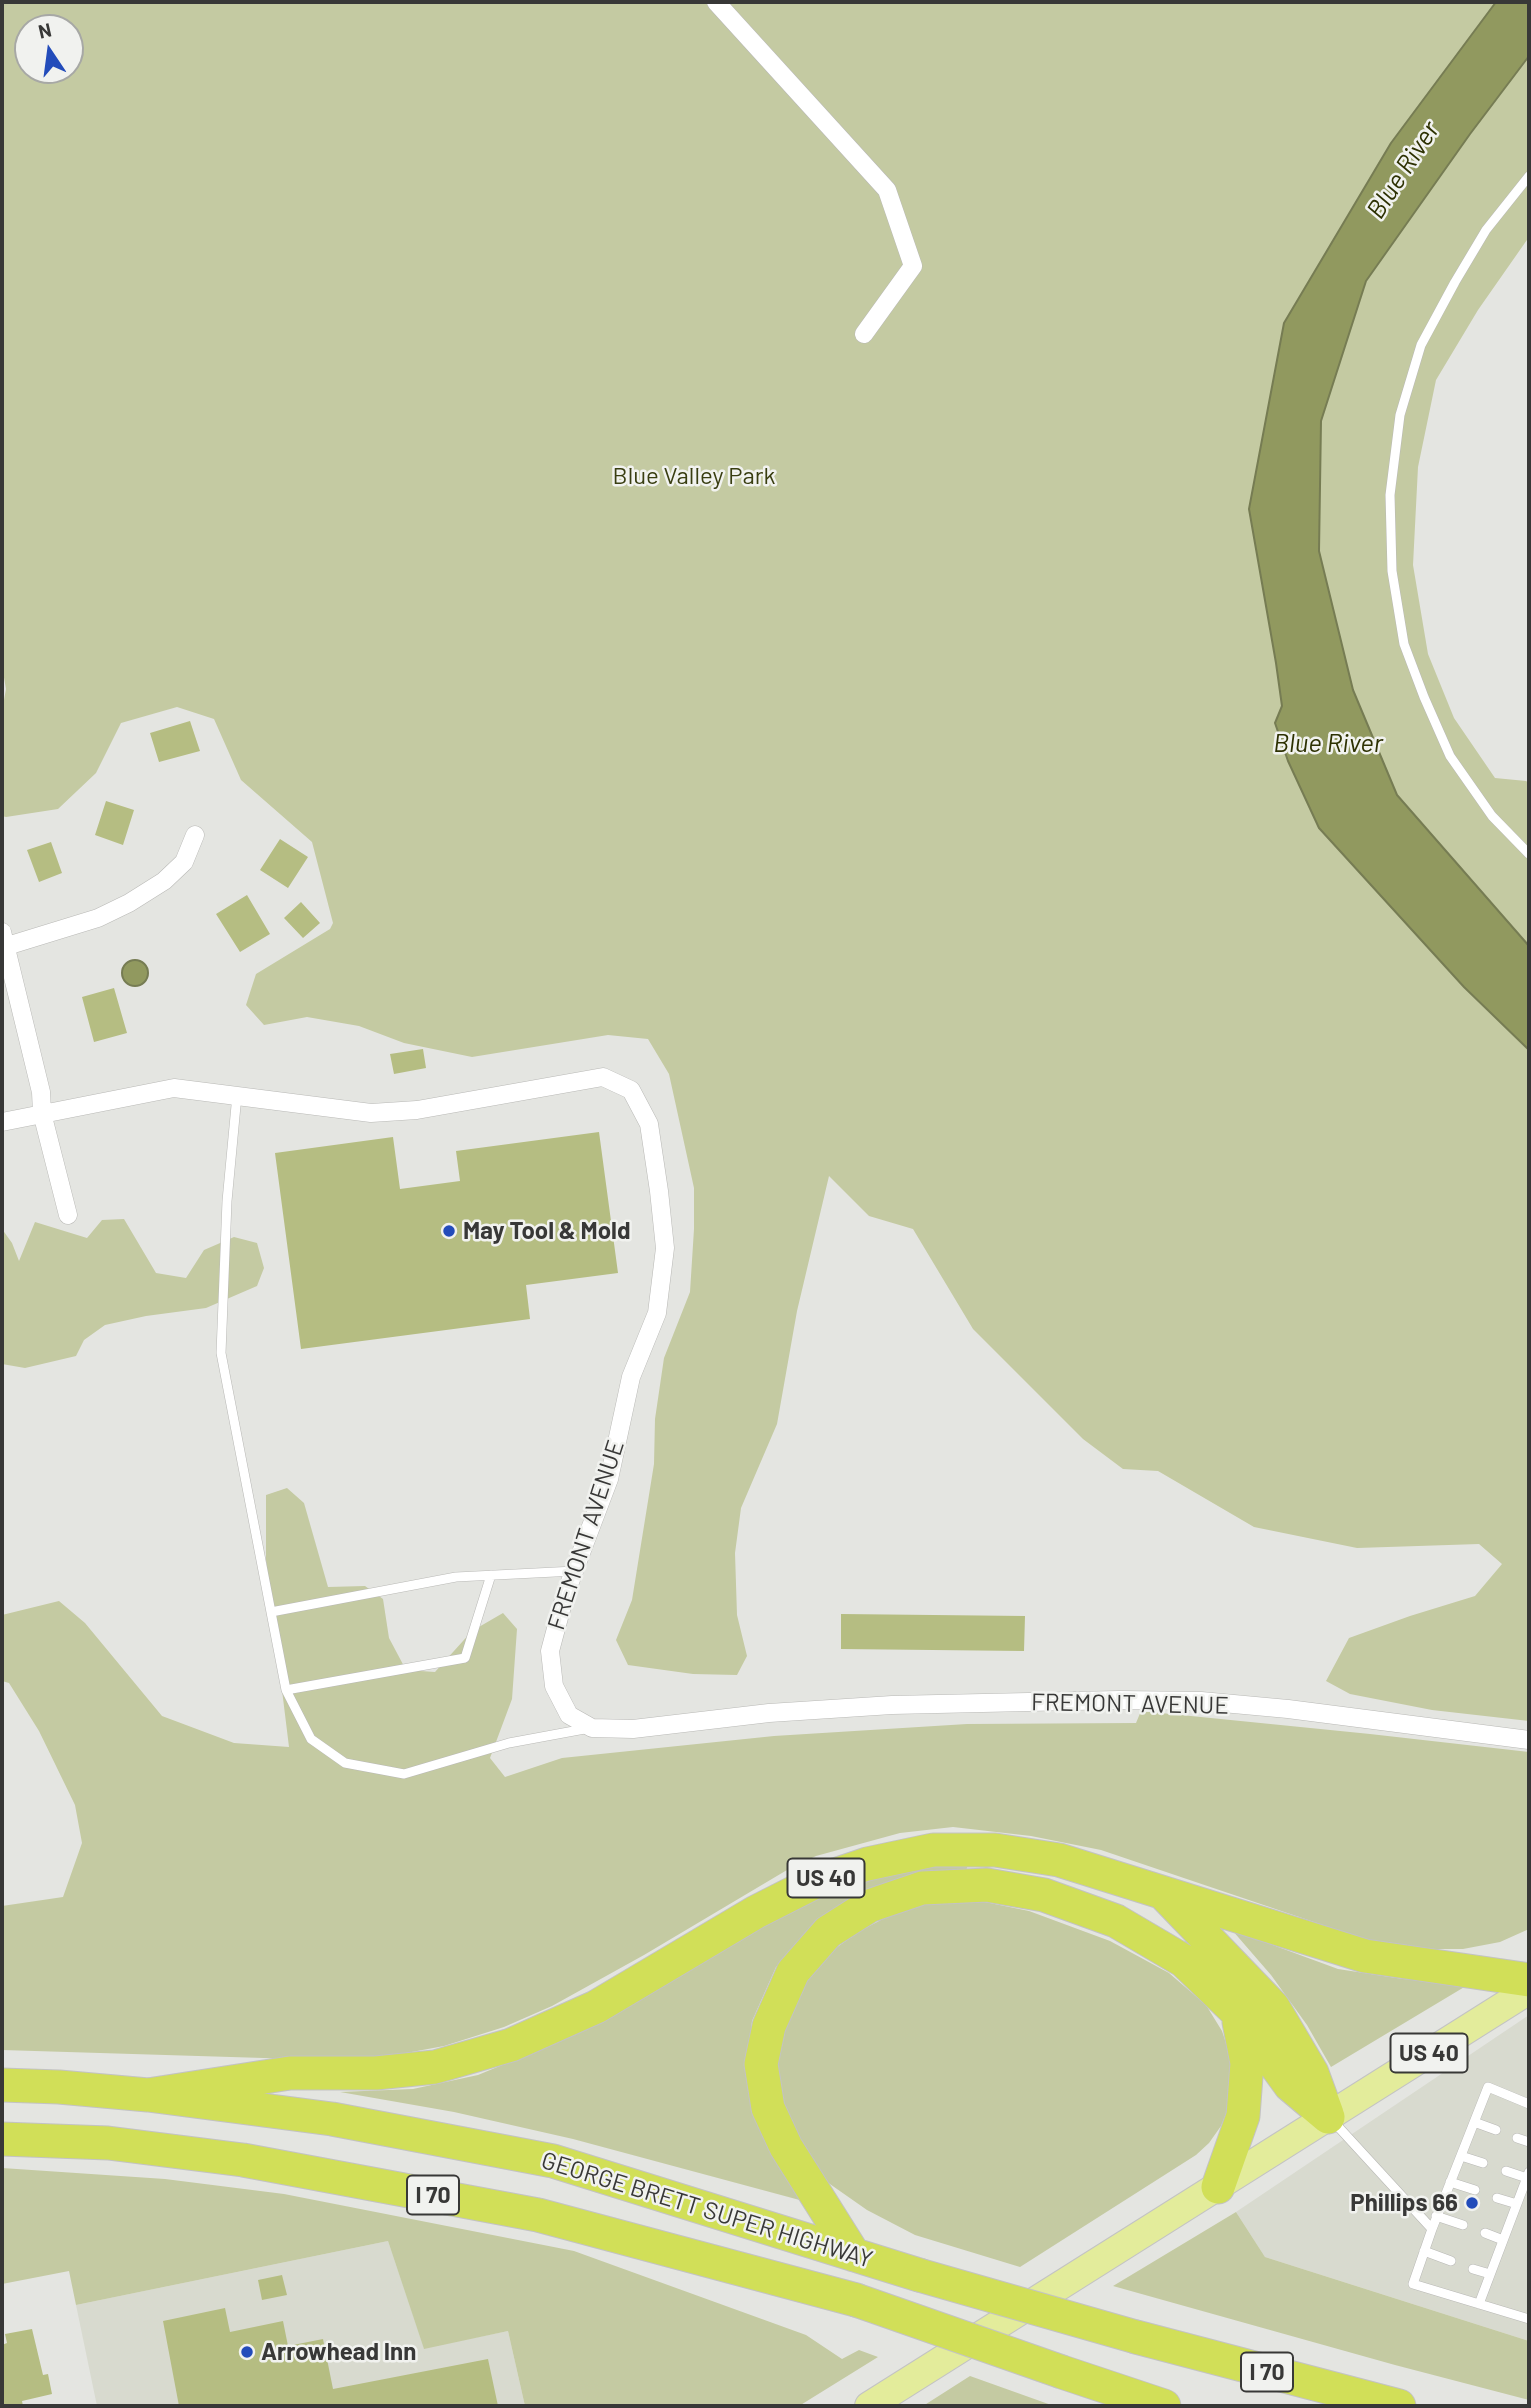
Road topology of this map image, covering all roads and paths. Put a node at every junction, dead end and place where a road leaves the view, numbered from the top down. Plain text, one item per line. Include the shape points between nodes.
1 (716, 2) edge
2 (1529, 176) edge
3 (864, 334) dead end
4 (195, 835) dead end
5 (1529, 853) edge
6 (4, 939) edge
7 (237, 1095) junction
8 (42, 1113) junction
9 (2, 1122) edge
10 (68, 1215) dead end
11 (575, 1571) junction
12 (491, 1576) junction
13 (271, 1612) junction
14 (286, 1690) junction
15 (592, 1728) junction
16 (1529, 1740) edge
17 (1163, 1892) junction
18 (1529, 1980) edge
19 (1529, 1990) edge
20 (1237, 2012) junction
21 (2, 2085) edge
22 (148, 2095) junction
23 (1529, 2104) edge
24 (1328, 2117) junction
25 (1474, 2122) junction
26 (1496, 2130) dead end
27 (1517, 2138) dead end
28 (2, 2139) edge
29 (1529, 2142) edge
30 (1461, 2156) junction
31 (1483, 2163) dead end
32 (1506, 2171) dead end
33 (1528, 2175) edge
34 (1450, 2182) junction
35 (1218, 2186) junction
36 (1475, 2190) dead end
37 (1497, 2198) dead end
38 (1517, 2204) junction
39 (1436, 2216) junction
40 (1463, 2225) dead end
41 (1432, 2228) junction
42 (1485, 2233) dead end
43 (1503, 2240) junction
44 (1424, 2251) junction
45 (854, 2255) junction
46 (1451, 2261) dead end
47 (1473, 2269) dead end
48 (1490, 2274) junction
49 (1479, 2304) junction
50 (1529, 2319) edge
51 (1149, 2403) edge
52 (869, 2406) edge
53 (1399, 2406) edge

1 - 3 street via 887,190 913,266
2 - 5 lane via 1486,230 1421,345 1400,415 1390,495 1392,571 1405,644 1424,697 1450,756 1492,816
4 - 6 street via 184,862 129,904 98,918
6 - 8 street via 41,1092
7 - 8 street, FREMONT AVENUE via 174,1088
7 - 11 street, FREMONT AVENUE via 371,1113 417,1110 603,1077 631,1090 649,1124 666,1248 657,1313 631,1377 609,1479
7 - 13 lane via 221,1353
8 - 9 street, FREMONT AVENUE
8 - 10 street
11 - 12 lane
11 - 15 street, FREMONT AVENUE via 550,1651 554,1686 569,1715
12 - 13 lane via 456,1577
12 - 14 lane via 466,1658
13 - 14 lane
14 - 15 lane via 311,1740 345,1763 404,1774 509,1743
15 - 16 street, FREMONT AVENUE via 633,1729 892,1705 1201,1701
17 - 18 highway, US 40 via 1365,1956
17 - 22 highway, US 40 via 1059,1860 996,1850 933,1850 867,1864 817,1881 596,2007 510,2045 435,2067 376,2073 290,2073
17 - 24 highway via 1273,2007 1312,2073
19 - 24 main road, US 40
20 - 24 highway via 1290,2085
20 - 35 highway via 1247,2063 1244,2116
20 - 45 highway via 1184,1961 1116,1922 1044,1895 987,1885 922,1888 869,1906 828,1931 793,1972 769,2026 761,2064 768,2108 786,2147
21 - 22 highway, GEORGE BRETT SUPER HIGHWAY / I 70
22 - 45 highway, GEORGE BRETT SUPER HIGHWAY / I 70 via 332,2119 553,2161
23 - 25 lane via 1488,2087
24 - 35 main road, US 40
24 - 41 lane
25 - 26 lane
25 - 30 lane
27 - 29 lane
28 - 51 highway, GEORGE BRETT SUPER HIGHWAY / I 70, bridge via 108,2143 243,2160 538,2215 856,2300
30 - 31 lane
30 - 34 lane
32 - 33 lane
33 - 38 lane
34 - 36 lane
34 - 39 lane
35 - 52 main road, US 40
37 - 38 lane
38 - 43 lane
39 - 40 lane
39 - 41 lane
41 - 44 lane
42 - 43 lane
43 - 48 lane
44 - 46 lane
44 - 49 lane via 1413,2284
45 - 53 highway, GEORGE BRETT SUPER HIGHWAY / I 70, bridge via 1136,2337
47 - 48 lane
48 - 49 lane
49 - 50 lane

